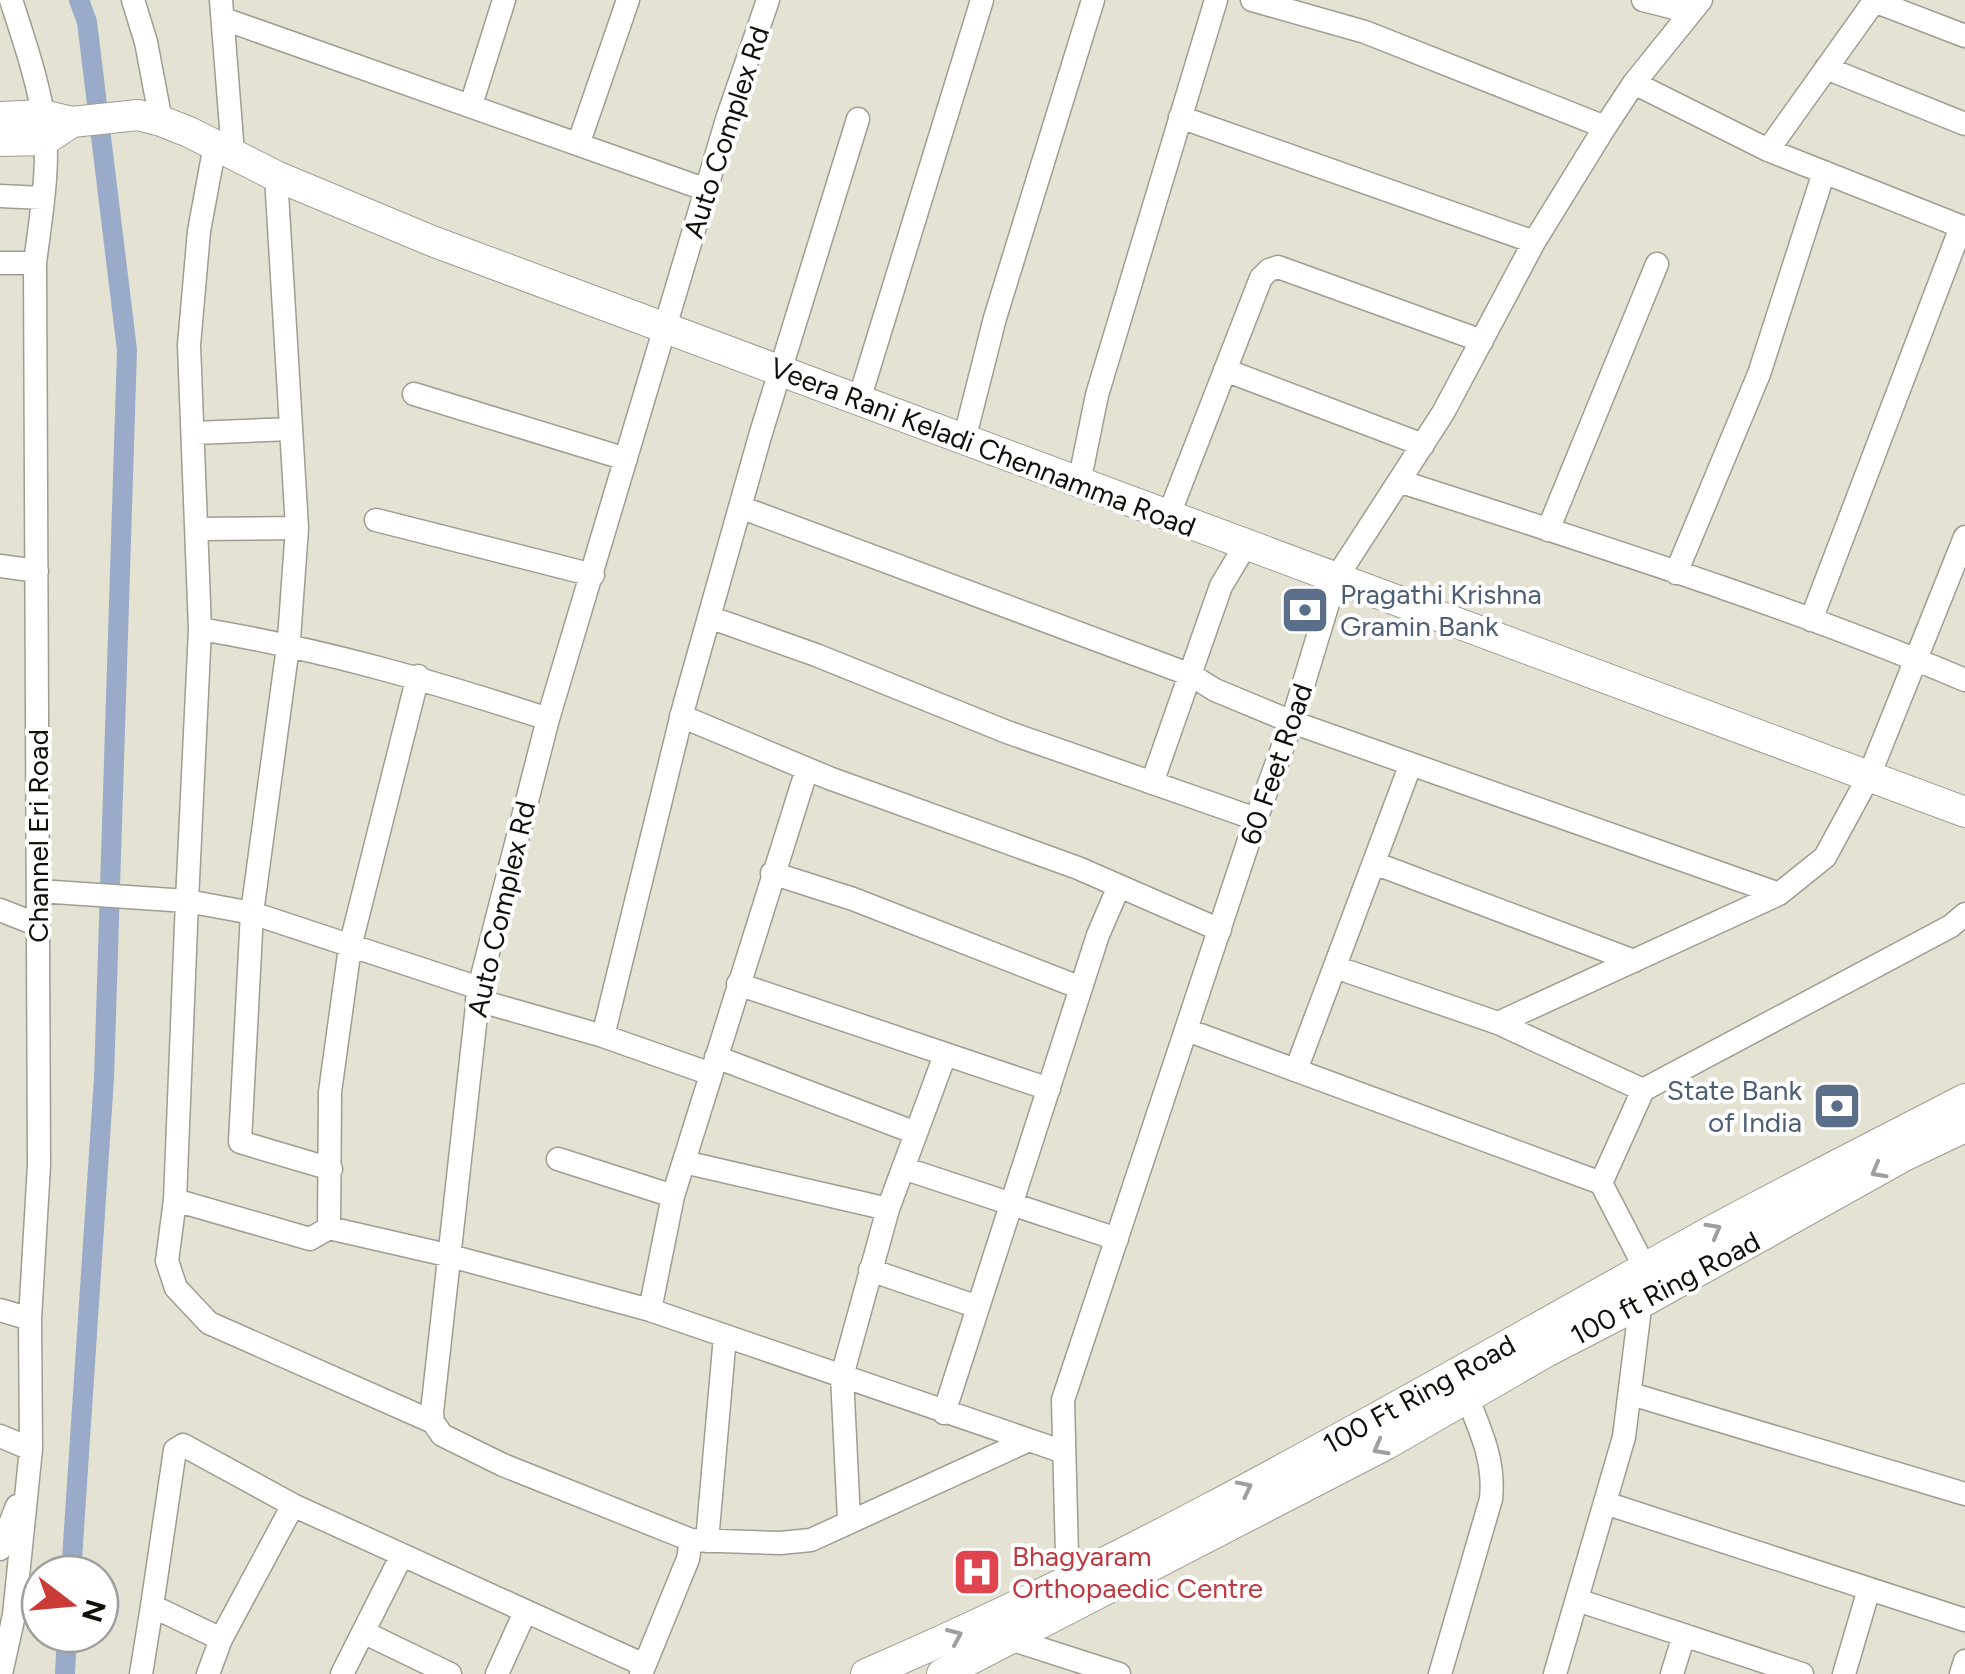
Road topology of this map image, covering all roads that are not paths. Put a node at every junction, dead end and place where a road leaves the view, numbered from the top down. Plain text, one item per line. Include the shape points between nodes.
1 (10, 0) edge
2 (133, 0) edge
3 (628, 0) edge
4 (768, 0) edge
5 (982, 0) edge
6 (1093, 0) edge
7 (1216, 0) edge
8 (1252, 0) edge
9 (1643, 0) edge
10 (1875, 0) edge
11 (501, 1) edge
12 (1695, 6) edge
13 (222, 9) edge
14 (1965, 36) edge
15 (1826, 68) junction
16 (1634, 83) junction
17 (471, 104) junction
18 (0, 117) edge
19 (1180, 117) junction
20 (150, 119) junction
21 (858, 119) dead end
22 (63, 124) junction
23 (1965, 124) edge
24 (1605, 127) junction
25 (0, 142) edge
26 (580, 142) junction
27 (224, 149) junction
28 (1768, 150) junction
29 (1824, 172) junction
30 (276, 176) junction
31 (707, 190) junction
32 (0, 196) edge
33 (43, 198) junction
34 (1963, 227) edge
35 (1534, 242) junction
36 (0, 263) edge
37 (35, 263) junction
38 (1657, 264) dead end
39 (665, 327) junction
40 (1482, 341) junction
41 (1225, 370) junction
42 (782, 371) junction
43 (414, 394) dead end
44 (859, 400) junction
45 (290, 429) junction
46 (194, 433) junction
47 (964, 440) junction
48 (1422, 445) junction
49 (626, 459) junction
50 (1399, 481) junction
51 (1078, 483) junction
52 (740, 507) junction
53 (1168, 517) junction
54 (376, 520) dead end
55 (296, 528) junction
56 (198, 529) junction
57 (1548, 530) junction
58 (1965, 537) edge
59 (1245, 546) junction
60 (0, 566) edge
61 (36, 571) junction
62 (1676, 573) junction
63 (593, 575) junction
64 (1335, 580) junction
65 (709, 617) junction
66 (1811, 620) junction
67 (200, 628) junction
68 (288, 643) junction
69 (1915, 660) junction
70 (1191, 675) junction
71 (418, 676) junction
72 (1965, 680) edge
73 (681, 716) junction
74 (548, 719) junction
75 (1292, 722) junction
76 (1410, 766) junction
77 (806, 768) junction
78 (1870, 776) junction
79 (1152, 783) junction
80 (1965, 812) edge
81 (1256, 819) junction
82 (1374, 863) junction
83 (772, 873) junction
84 (1119, 886) junction
85 (38, 892) junction
86 (1779, 894) junction
87 (187, 901) junction
88 (0, 910) edge
89 (252, 914) junction
90 (1965, 914) edge
91 (38, 925) junction
92 (1220, 930) junction
93 (350, 947) junction
94 (1634, 961) junction
95 (1335, 966) junction
96 (738, 984) junction
97 (1081, 988) junction
98 (478, 994) junction
99 (1498, 1023) junction
100 (1187, 1030) junction
101 (603, 1036) junction
102 (945, 1055) junction
103 (714, 1066) junction
104 (1296, 1070) junction
105 (1048, 1089) junction
106 (1643, 1090) junction
107 (1965, 1099) edge
108 (1965, 1128) edge
109 (916, 1133) junction
110 (558, 1159) dead end
111 (684, 1162) junction
112 (903, 1168) junction
113 (331, 1169) junction
114 (1601, 1183) junction
115 (673, 1196) junction
116 (175, 1200) junction
117 (1010, 1203) junction
118 (888, 1209) junction
119 (329, 1228) junction
120 (1117, 1239) junction
121 (447, 1254) junction
122 (1645, 1268) junction
123 (870, 1270) junction
124 (1641, 1303) junction
125 (978, 1308) junction
126 (0, 1310) edge
127 (650, 1310) junction
128 (30, 1320) junction
129 (725, 1336) junction
130 (842, 1376) junction
131 (1630, 1394) junction
132 (1468, 1397) junction
133 (944, 1413) junction
134 (433, 1422) junction
135 (0, 1436) edge
136 (1029, 1440) junction
137 (31, 1448) junction
138 (1064, 1452) junction
139 (28, 1475) junction
140 (1965, 1494) edge
141 (1604, 1503) junction
142 (293, 1504) junction
143 (849, 1520) junction
144 (699, 1540) junction
145 (0, 1550) edge
146 (402, 1555) junction
147 (1869, 1589) junction
148 (1068, 1594) junction
149 (1577, 1600) junction
150 (152, 1606) junction
151 (525, 1612) junction
152 (1965, 1620) edge
153 (363, 1632) junction
154 (1684, 1635) junction
155 (222, 1639) junction
156 (1012, 1640) junction
157 (1965, 1661) edge
158 (643, 1669) edge
159 (1, 1674) edge
160 (141, 1674) edge
161 (208, 1674) edge
162 (342, 1674) edge
163 (450, 1674) edge
164 (497, 1674) edge
165 (866, 1674) edge
166 (942, 1674) edge
167 (1120, 1674) edge
168 (1440, 1674) edge
169 (1556, 1674) edge
170 (1672, 1674) edge
171 (1802, 1674) edge
172 (1844, 1674) edge
173 (1961, 1674) edge

1 - 22 street, Channel Eri Road
2 - 20 street via 146,42
3 - 26 street
4 - 31 street, Auto Complex Rd
5 - 44 street
6 - 47 street
7 - 19 street
8 - 24 street via 1365,32
9 - 12 street
10 - 14 street
10 - 15 street
11 - 17 street
12 - 16 street, 60 Feet Road
13 - 17 street
13 - 27 street
15 - 23 street
15 - 28 street
16 - 24 street, 60 Feet Road
16 - 28 street
17 - 26 street
18 - 22 main road, Veera Rani Keladi Chennamma Road
19 - 35 street
19 - 51 street via 1097,395
20 - 22 main road, Veera Rani Keladi Chennamma Road
20 - 27 main road, Veera Rani Keladi Chennamma Road
21 - 42 street
22 - 25 main road
22 - 33 street, Channel Eri Road
24 - 35 street, 60 Feet Road
26 - 31 street
27 - 30 main road, Veera Rani Keladi Chennamma Road
27 - 46 street via 199,231 190,344
28 - 29 street
29 - 34 street
29 - 62 street via 1759,374
30 - 39 main road, Veera Rani Keladi Chennamma Road
30 - 45 street
31 - 39 street, Auto Complex Rd
32 - 33 street
33 - 37 street, Channel Eri Road
34 - 66 street
35 - 40 street, 60 Feet Road
36 - 37 street
37 - 61 street, Channel Eri Road
38 - 57 street
39 - 42 main road, Veera Rani Keladi Chennamma Road
39 - 49 street, Auto Complex Rd
40 - 41 street via 1278,266 1261,278
40 - 48 street, 60 Feet Road
41 - 48 street
41 - 53 street
42 - 44 main road, Veera Rani Keladi Chennamma Road
42 - 52 street
43 - 49 street
44 - 47 main road, Veera Rani Keladi Chennamma Road
45 - 46 street
45 - 55 street
46 - 56 street
47 - 51 main road, Veera Rani Keladi Chennamma Road
48 - 50 street, 60 Feet Road
49 - 63 street, Auto Complex Rd
50 - 57 street
50 - 64 street, 60 Feet Road
51 - 53 main road, Veera Rani Keladi Chennamma Road
52 - 65 street
52 - 70 street
53 - 59 main road, Veera Rani Keladi Chennamma Road
54 - 63 street
55 - 56 street
55 - 68 street
56 - 67 street
57 - 62 street
58 - 69 street
59 - 64 main road, Veera Rani Keladi Chennamma Road
59 - 70 street via 1220,586
60 - 61 street
61 - 85 street, Channel Eri Road
62 - 66 street
63 - 74 street, Auto Complex Rd
64 - 75 street, 60 Feet Road
64 - 78 main road, Veera Rani Keladi Chennamma Road
65 - 73 street
65 - 79 street
66 - 69 street
67 - 68 street
67 - 87 street
68 - 71 street
68 - 89 street
69 - 72 street
69 - 78 street
70 - 75 street
70 - 79 street
71 - 74 street
71 - 93 street
73 - 77 street
73 - 101 street
74 - 98 street, Auto Complex Rd
75 - 76 street
75 - 81 street, 60 Feet Road
76 - 82 street
76 - 86 street
77 - 83 street
77 - 84 street
78 - 80 main road, Veera Rani Keladi Chennamma Road
78 - 86 street via 1825,857
79 - 81 street
81 - 92 street, 60 Feet Road
82 - 94 street
82 - 95 street
83 - 96 street
83 - 97 street
84 - 92 street
84 - 97 street
85 - 87 street
85 - 91 street, Channel Eri Road
86 - 94 street
87 - 89 street
87 - 116 street
88 - 91 street
89 - 93 street
89 - 113 street via 240,1142
90 - 106 street
91 - 128 street, Channel Eri Road via 39,1165
92 - 100 street, 60 Feet Road
93 - 98 street
93 - 113 street via 330,1092
94 - 99 street
95 - 99 street
95 - 104 street
96 - 102 street
96 - 103 street
97 - 105 street
98 - 101 street
98 - 121 street, Auto Complex Rd
99 - 106 street
100 - 104 street
100 - 120 street, 60 Feet Road
101 - 103 street
102 - 105 street
102 - 109 street
103 - 109 street
103 - 111 street
104 - 114 street
105 - 117 street
106 - 114 street
122 -> 107 main road, 100 Ft Ring Road
108 -> 124 main road, 100 ft Ring Road
109 - 112 street
110 - 115 street
111 - 115 street
111 - 118 street
112 - 117 street
112 - 118 street
113 - 119 street
114 - 122 street
115 - 127 street
116 - 119 street via 310,1239
116 - 134 street via 170,1276 209,1324
117 - 120 street
117 - 125 street
118 - 123 street
119 - 121 street
120 - 138 street, 60 Feet Road via 1063,1400
121 - 127 street
121 - 134 street, Auto Complex Rd
122 - 124 street
148 -> 122 main road, 100 Ft Ring Road
123 - 125 street
123 - 130 street
124 - 131 street
124 - 132 main road, 100 ft Ring Road
125 - 133 street
126 - 128 street
127 - 129 street
128 - 137 street, Channel Eri Road
129 - 130 street
129 - 144 street
130 - 133 street
130 - 143 street
131 - 140 street
131 - 141 street
132 -> 148 main road, 100 ft Ring Road via 1285,1498
132 - 168 street via 1491,1458 1491,1500
133 - 136 street
134 - 144 street via 442,1435 503,1465
135 - 137 street
136 - 138 street
136 - 143 street
137 - 139 street, Channel Eri Road
138 - 148 street, 60 Feet Road
139 - 145 street
139 - 159 street, Channel Eri Road
141 - 147 street
141 - 149 street
142 - 146 street
142 - 150 street via 179,1446
142 - 155 street
143 - 144 street via 811,1540
144 - 158 street
146 - 151 street
146 - 153 street
147 - 152 street
147 - 172 street
148 - 156 main road, 100 ft Ring Road
165 -> 148 main road, 100 Ft Ring Road
149 - 154 street
149 - 169 street
150 - 155 street
150 - 160 street
151 - 158 street
151 - 164 street
153 - 162 street
153 - 163 street
154 - 170 street
154 - 171 street
155 - 161 street
156 - 166 main road, 100 ft Ring Road
156 - 167 street
157 - 173 street

